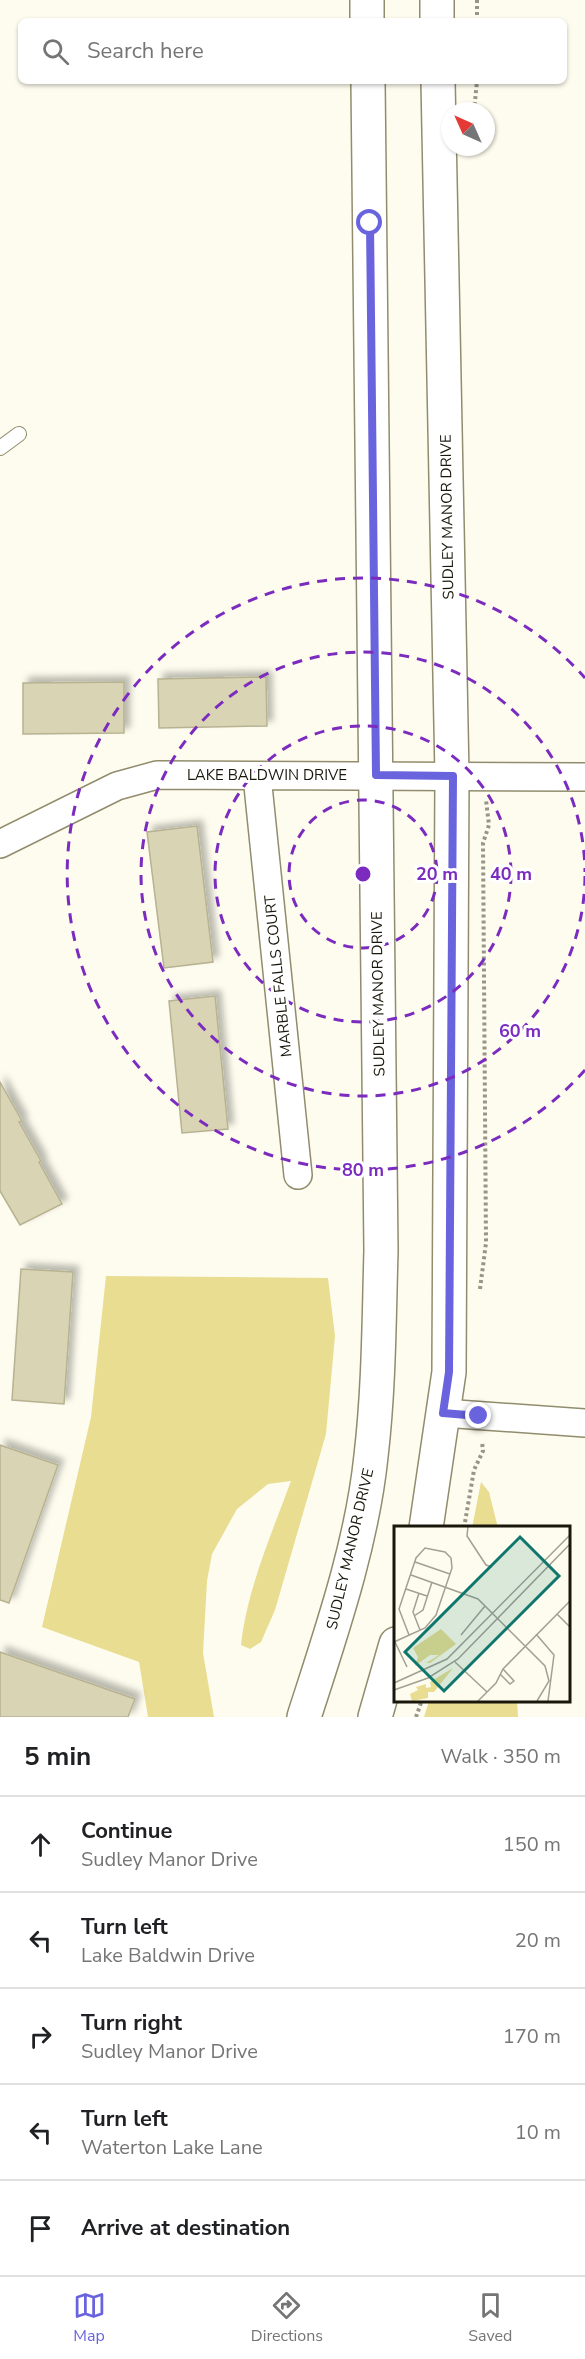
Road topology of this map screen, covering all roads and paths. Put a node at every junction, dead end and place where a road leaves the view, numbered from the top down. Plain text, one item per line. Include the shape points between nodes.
1 (367, 0) edge
2 (436, 0) edge
3 (477, 0) edge
4 (367, 18) edge
5 (437, 18) edge
6 (477, 18) edge
7 (368, 84) edge
8 (438, 84) edge
9 (477, 84) edge
10 (475, 102) edge
11 (19, 434) dead end
12 (0, 448) edge
13 (376, 775) junction
14 (257, 776) junction
15 (453, 776) junction
16 (585, 777) edge
17 (489, 825) dead end
18 (0, 844) edge
19 (298, 1175) dead end
20 (480, 1290) dead end
21 (443, 1413) junction
22 (585, 1424) edge
23 (474, 1470) dead end
24 (426, 1526) edge
25 (464, 1526) edge
26 (394, 1651) edge
27 (422, 1702) edge
28 (304, 1717) edge
29 (375, 1717) edge
30 (416, 1717) edge

1 - 4 main road
2 - 5 main road
3 - 6 path
7 - 13 main road, SUDLEY MANOR DRIVE
8 - 15 main road, SUDLEY MANOR DRIVE
9 - 10 path
11 - 12 lane
13 - 14 street, LAKE BALDWIN DRIVE
13 - 15 street, LAKE BALDWIN DRIVE
13 - 28 main road, SUDLEY MANOR DRIVE via 381,1251 378,1371 371,1458 342,1602
14 - 18 street, LAKE BALDWIN DRIVE via 157,775 117,786
14 - 19 street, MARBLE FALLS COURT
15 - 16 street, LAKE BALDWIN DRIVE
15 - 21 main road, SUDLEY MANOR DRIVE via 449,1372
17 - 20 path via 483,843 486,1243
21 - 22 street
21 - 24 main road, SUDLEY MANOR DRIVE
23 - 25 path
26 - 29 main road
27 - 30 path

